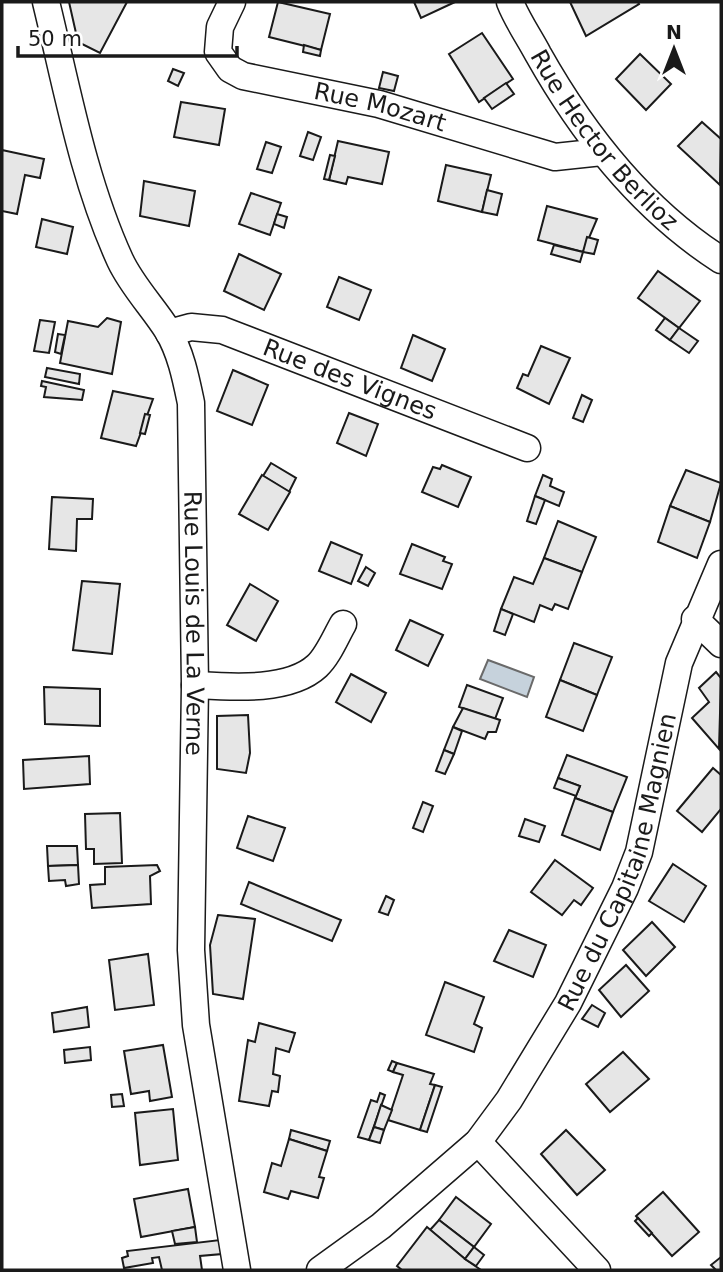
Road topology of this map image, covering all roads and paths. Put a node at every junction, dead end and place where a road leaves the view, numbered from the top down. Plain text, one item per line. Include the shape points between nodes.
1 (46, 2) edge
2 (232, 2) edge
3 (510, 2) edge
4 (602, 152) junction
5 (721, 260) edge
6 (169, 333) junction
7 (527, 448) dead end
8 (721, 564) edge
9 (695, 619) junction
10 (343, 624) dead end
11 (721, 643) edge
12 (195, 685) junction
13 (478, 1142) junction
14 (237, 1270) edge
15 (320, 1270) edge
16 (597, 1270) edge

1 - 6 street, Rue Louis de La Verne via 76,129 108,230 122,262
2 - 4 street, Rue Mozart via 220,27 218,52 230,69 243,76 379,104 555,157
3 - 4 street, Rue Hector Berlioz via 564,100
4 - 5 street, Rue Hector Berlioz via 646,198
6 - 7 street, Rue des Vignes via 191,327 222,330
6 - 12 street, Rue Louis de La Verne via 191,402
8 - 9 street, Rue du Capitaine Magnien
9 - 11 street
9 - 13 street, Rue du Capitaine Magnien via 679,663 639,852 625,888 568,1003
10 - 12 street via 317,666 296,677 237,688
12 - 14 street, Rue Louis de La Verne via 191,950 196,1025
13 - 15 street, Rue du Capitaine Magnien via 381,1226
13 - 16 street

